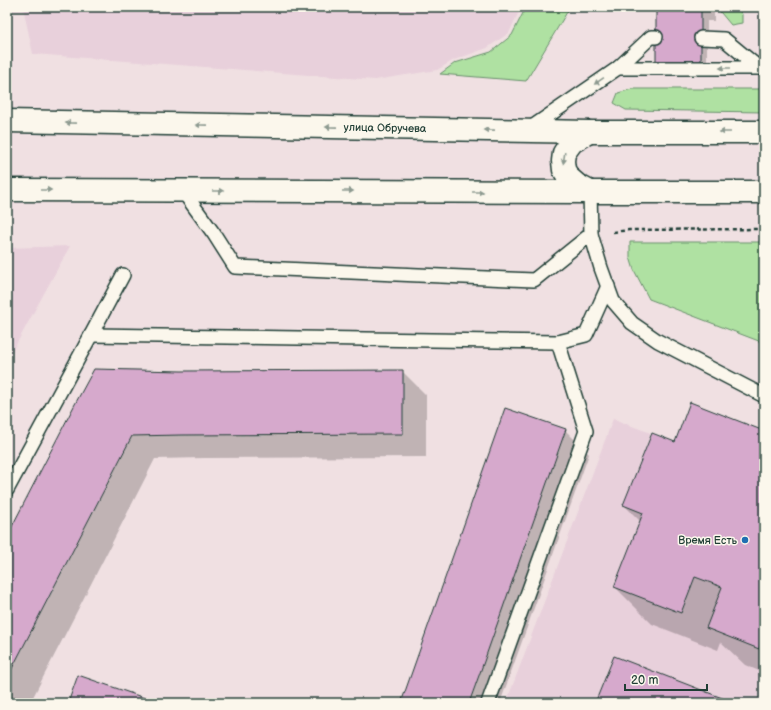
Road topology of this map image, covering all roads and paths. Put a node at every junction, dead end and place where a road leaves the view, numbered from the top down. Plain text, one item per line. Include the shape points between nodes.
1 (656, 37) dead end
2 (701, 38) dead end
3 (618, 68) junction
4 (761, 68) edge
5 (7, 121) edge
6 (528, 130) junction
7 (589, 132) junction
8 (764, 132) edge
9 (7, 190) edge
10 (182, 190) junction
11 (590, 192) junction
12 (764, 192) edge
13 (764, 229) edge
14 (591, 234) junction
15 (123, 275) dead end
16 (608, 286) junction
17 (92, 335) junction
18 (558, 342) junction
19 (764, 396) edge
20 (7, 490) edge
21 (488, 703) edge

1 - 3 lane via 651,37
2 - 4 lane via 724,39
4 -> 3 lane
3 -> 6 lane
6 -> 5 main road, улица Обручева
6 - 7 main road, улица Обручева
8 -> 7 main road, улица Обручева
7 -> 11 main road via 572,142 564,153 563,161 564,170 569,178
9 -> 10 main road
10 -> 11 main road
10 - 14 lane via 235,266 534,280
11 - 12 main road
11 - 14 lane
13 - 14 path via 629,230
14 - 16 lane via 600,268
15 - 17 lane
16 - 18 lane via 586,335
16 - 19 lane via 613,301 632,323 658,341
17 - 18 lane
17 - 20 lane
18 - 21 lane via 586,430

